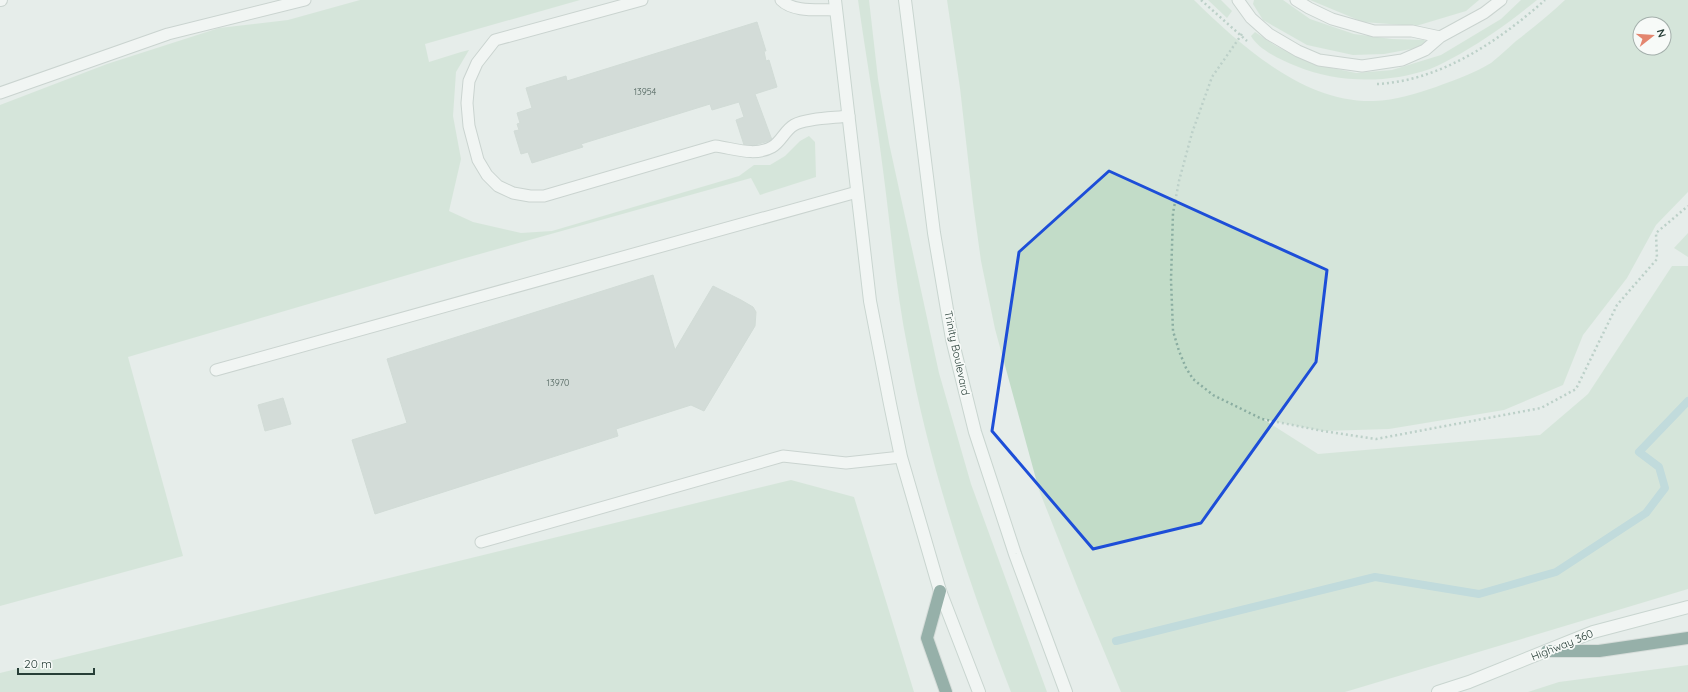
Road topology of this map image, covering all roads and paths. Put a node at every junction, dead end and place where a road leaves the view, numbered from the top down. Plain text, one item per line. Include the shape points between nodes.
1 (305, 0) edge
2 (642, 0) edge
3 (781, 0) edge
4 (905, 0) edge
5 (1238, 0) edge
6 (1296, 0) edge
7 (1501, 0) edge
8 (836, 5) edge
9 (1251, 18) junction
10 (1440, 37) junction
11 (0, 93) edge
12 (849, 116) junction
13 (857, 192) junction
14 (1688, 206) edge
15 (216, 370) dead end
16 (901, 457) junction
17 (481, 542) dead end
18 (940, 591) junction
19 (1688, 606) edge
20 (1688, 638) edge
21 (1547, 651) junction
22 (1059, 672) junction
23 (946, 692) edge
24 (979, 692) edge
25 (1066, 692) edge
26 (1070, 692) edge
27 (1438, 692) edge

1 - 11 lane via 168,34
2 - 12 lane via 495,40 477,63 469,81 469,126 478,160 487,175 498,186 513,193 544,196 715,146 747,152 759,151 772,147 794,125
3 - 8 lane via 798,9
4 - 22 main road, Trinity Boulevard via 934,233 952,339 977,439 1015,554
5 - 9 lane
6 - 10 lane via 1332,19 1374,30 1412,32
7 - 10 lane via 1484,13
8 - 12 main road
9 - 10 lane via 1269,34 1298,51 1319,60 1362,66 1402,60 1425,50
9 - 14 path via 1212,77 1192,132 1173,213 1171,306 1173,331 1179,351 1193,379 1213,395 1262,418 1376,439 1541,408 1576,389 1617,305 1657,259 1656,232
12 - 13 main road
13 - 15 lane
13 - 16 main road via 870,301
16 - 17 lane via 846,463 783,456
16 - 18 main road
18 - 23 highway via 927,638
18 - 24 main road
19 - 21 main road, Highway 360 via 1593,632
20 - 21 highway via 1599,651
21 - 27 main road, Highway 360
22 - 25 main road, Trinity Boulevard
22 - 26 main road

